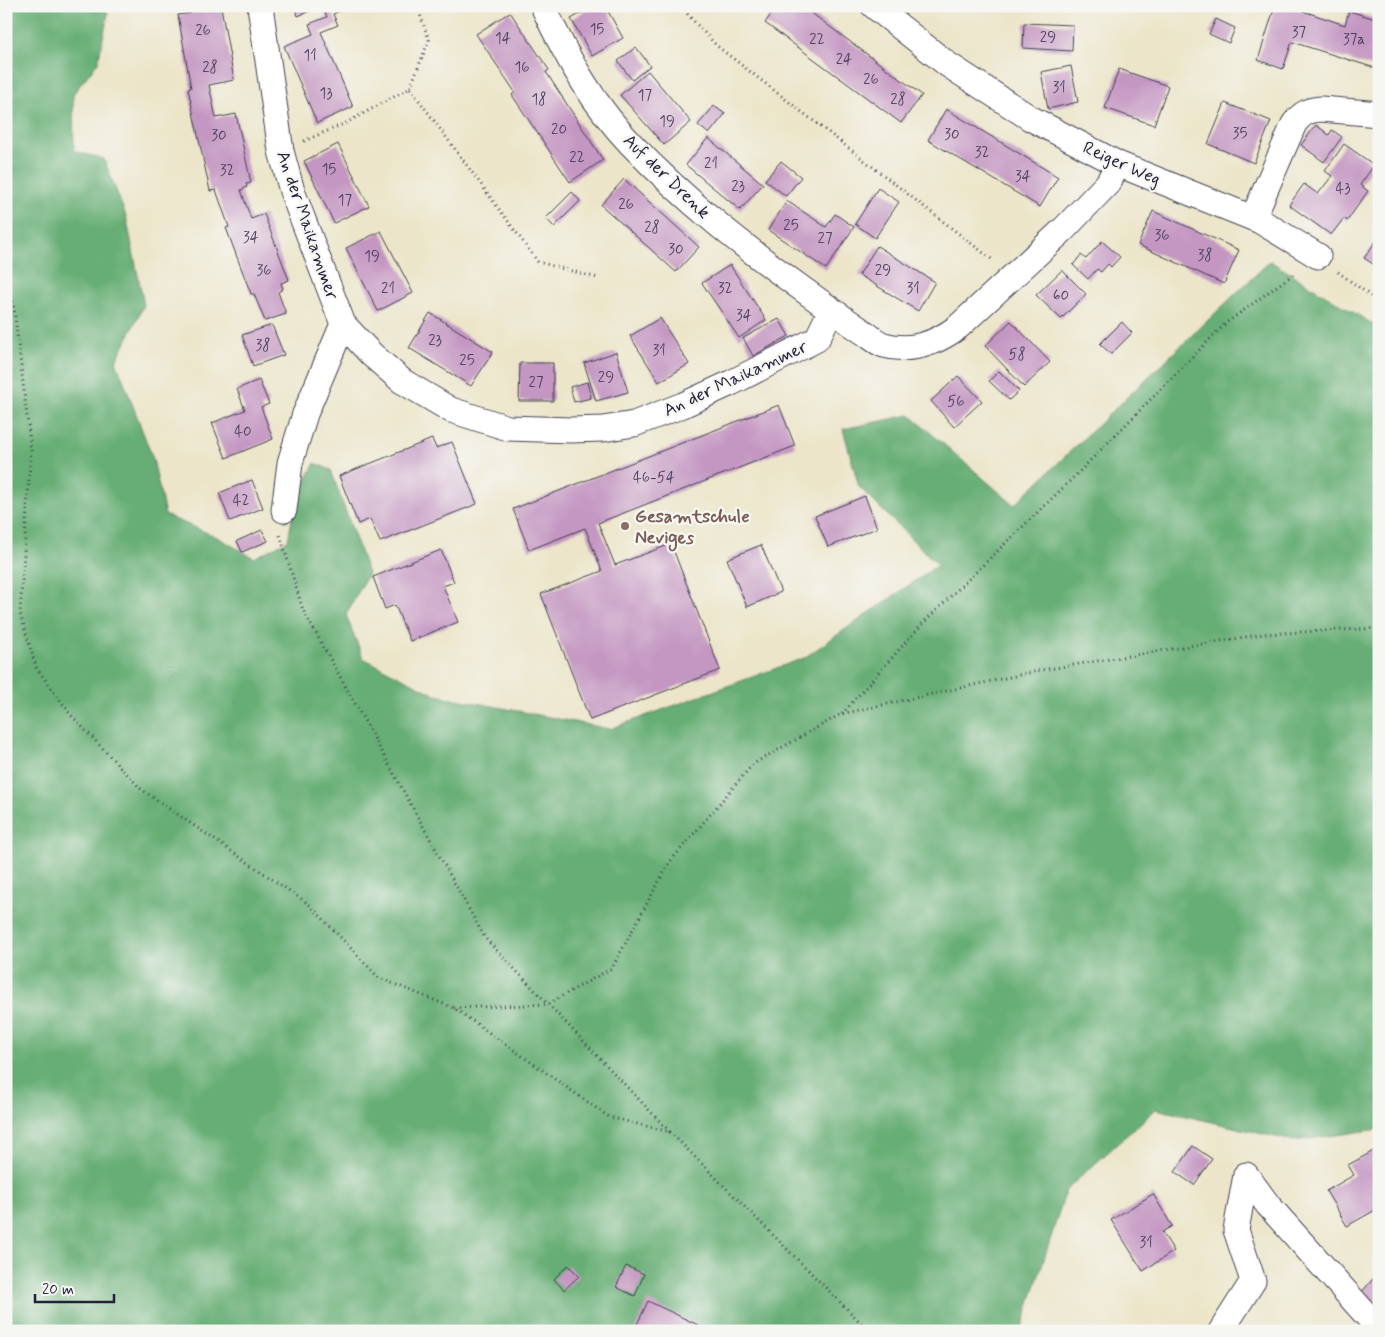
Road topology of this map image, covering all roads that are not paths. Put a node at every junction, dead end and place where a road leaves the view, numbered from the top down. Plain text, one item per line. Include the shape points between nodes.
1 (260, 6) edge
2 (543, 6) edge
3 (874, 6) edge
4 (1379, 114) edge
5 (1118, 164) junction
6 (1253, 218) junction
7 (1318, 256) road end
8 (831, 310) junction
9 (343, 324) junction
10 (284, 510) road end
11 (1379, 1329) edge
12 (1221, 1331) edge

1 - 9 street, An der Maikammer via 280,151
2 - 8 street, Auf der Drenk via 578,73 629,142 748,250
3 - 5 street, Reiger Weg via 947,64 1022,113
4 - 6 street via 1312,110 1302,114 1294,124
5 - 6 street, Reiger Weg
5 - 8 street via 1108,183 1064,229 958,328 943,338 926,345 904,348 883,345
6 - 7 street, Reiger Weg
8 - 9 street, An der Maikammer via 817,340 731,383 634,424 571,430 508,428 451,410 402,381
9 - 10 street via 302,423 290,463
11 - 12 street via 1246,1175 1236,1230 1253,1281

